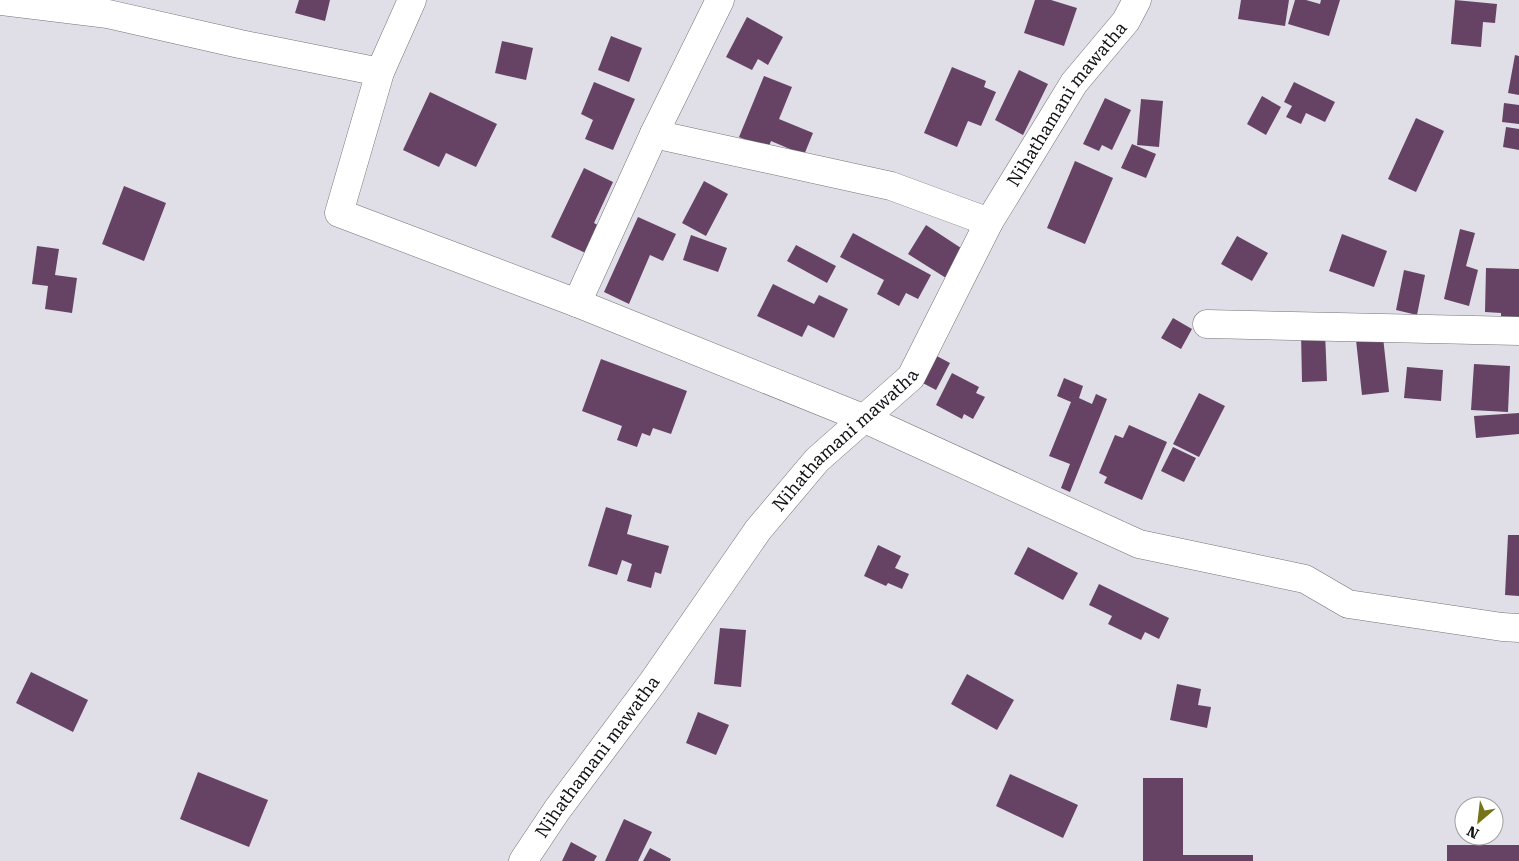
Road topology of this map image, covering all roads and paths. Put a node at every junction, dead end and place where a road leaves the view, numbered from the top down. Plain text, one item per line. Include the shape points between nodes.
1 (412, 0) edge
2 (720, 0) edge
3 (1137, 0) edge
4 (0, 1) edge
5 (380, 72) junction
6 (654, 134) junction
7 (989, 222) junction
8 (577, 303) junction
9 (1207, 324) dead end
10 (1519, 331) edge
11 (865, 419) junction
12 (1519, 628) edge
13 (524, 861) edge

1 - 5 street
2 - 6 street
3 - 7 street, Nihathamani mawatha via 1126,21 1074,82
4 - 5 street via 108,14
5 - 8 street via 340,213
6 - 7 street via 891,186
6 - 8 street
7 - 11 street, Nihathamani mawatha via 911,377
8 - 11 street
9 - 10 street
11 - 12 street via 1139,544 1305,579 1348,604
11 - 13 street, Nihathamani mawatha via 817,460 758,530

